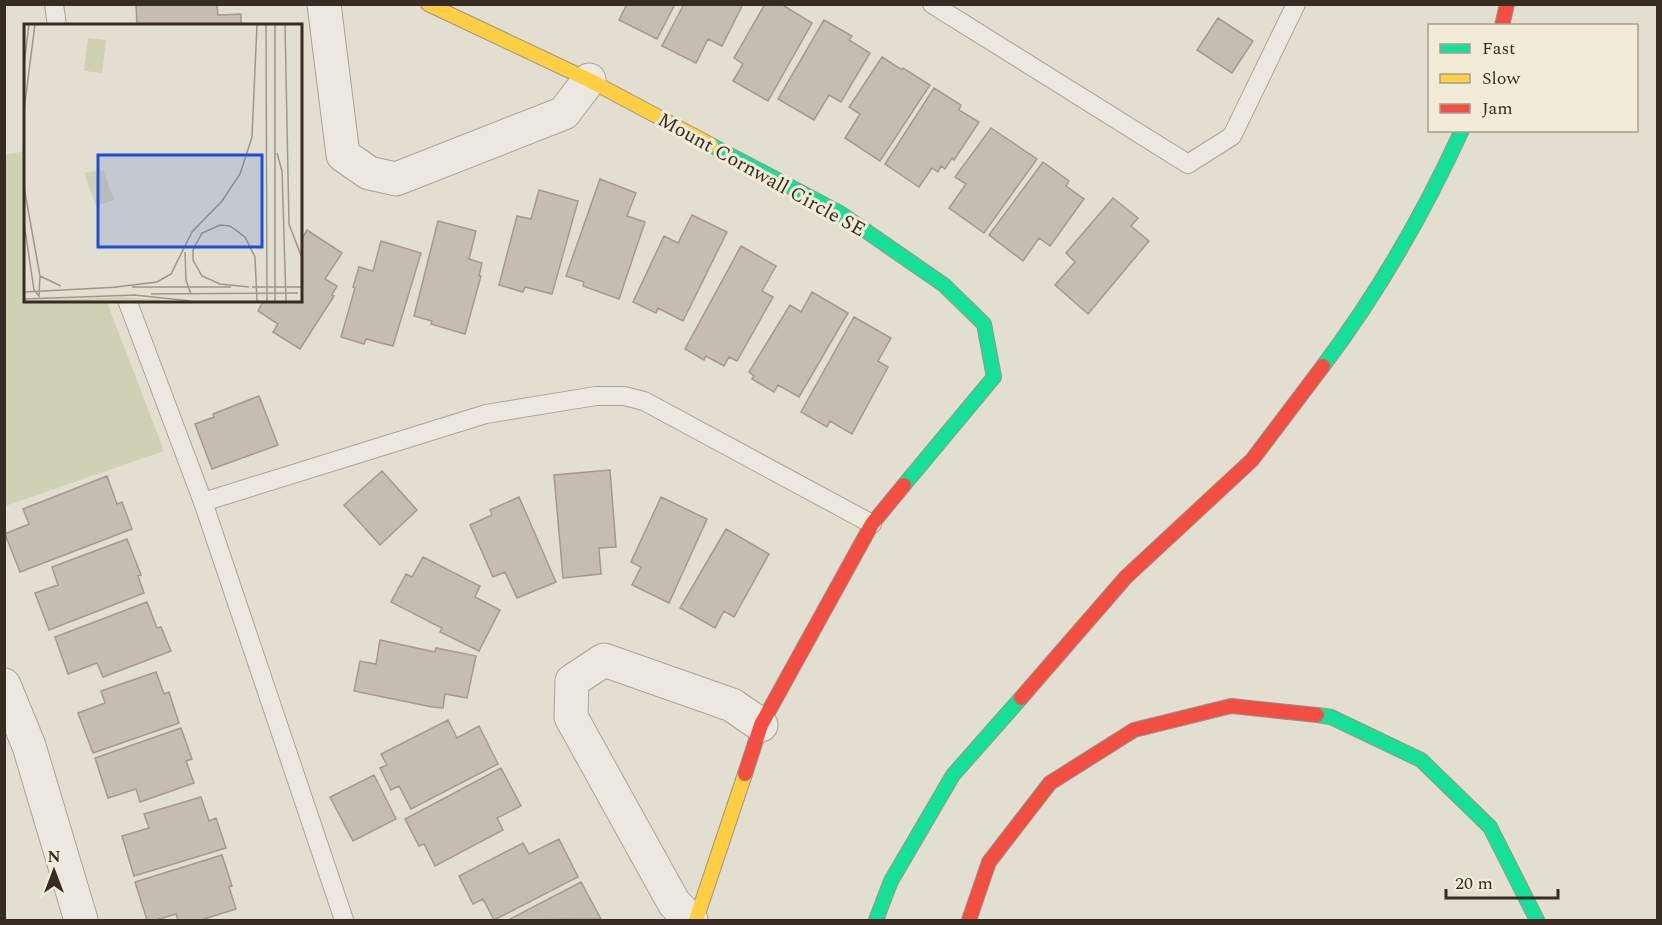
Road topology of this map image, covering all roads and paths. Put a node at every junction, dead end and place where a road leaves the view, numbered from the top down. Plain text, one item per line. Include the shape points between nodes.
1 (54, 4) edge
2 (324, 4) edge
3 (428, 4) edge
4 (932, 4) edge
5 (1296, 4) edge
6 (1507, 4) edge
7 (57, 24) edge
8 (1502, 24) edge
9 (589, 80) junction
10 (1461, 132) edge
11 (128, 302) edge
12 (203, 502) junction
13 (872, 524) junction
14 (4, 685) edge
15 (761, 725) junction
16 (891, 881) junction
17 (81, 921) edge
18 (345, 921) edge
19 (691, 921) edge
20 (696, 921) edge
21 (876, 921) edge
22 (886, 921) edge
23 (969, 921) edge
24 (1537, 921) edge

1 - 7 lane
2 - 9 street via 343,155 369,173 396,179 564,113
3 - 9 main road, Mount Cornwall Circle SE
4 - 5 lane via 1188,164 1232,136
6 - 8 main road
9 - 13 main road, Mount Cornwall Circle SE via 840,213 944,285 984,324 994,377
10 - 16 main road via 1436,186 1358,320 1252,460 1126,577 953,775
11 - 12 lane
12 - 13 lane via 486,414 596,396 624,396 644,400
12 - 18 lane
13 - 15 main road, Mount Cornwall Circle SE
14 - 17 street via 29,746
15 - 19 street via 732,705 604,660 573,681 570,717 674,903
15 - 20 main road, Mount Cornwall Circle SE
16 - 21 main road
16 - 22 main road
23 - 24 main road via 988,862 1050,783 1134,730 1231,706 1331,717 1421,760 1490,827

